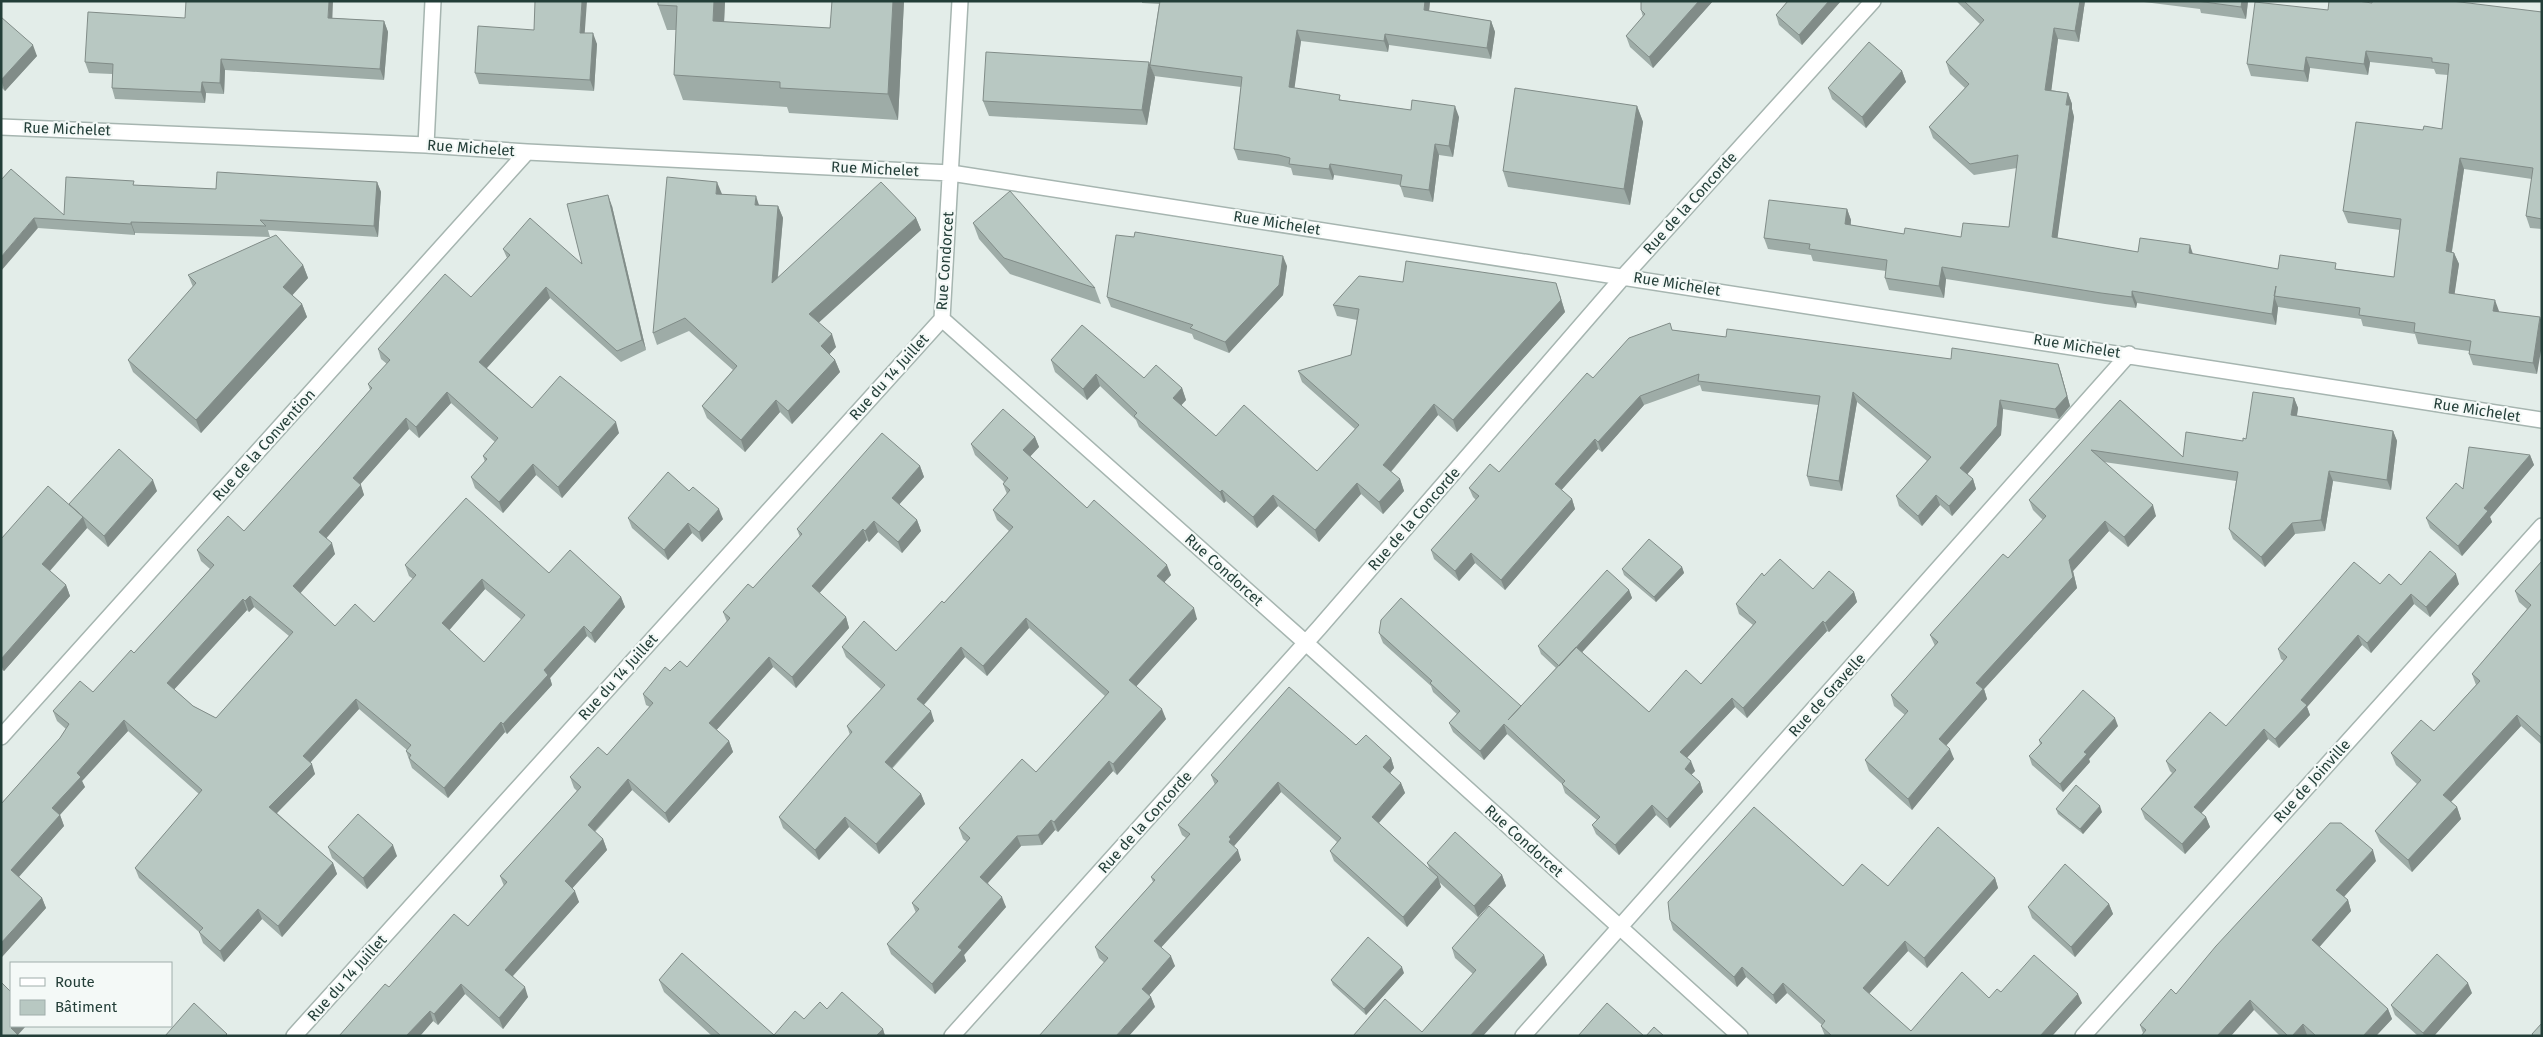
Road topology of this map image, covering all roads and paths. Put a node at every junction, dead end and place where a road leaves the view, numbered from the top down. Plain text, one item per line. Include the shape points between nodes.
1 (434, 1) edge
2 (960, 1) edge
3 (1873, 1) edge
4 (1, 127) edge
5 (426, 145) junction
6 (527, 152) junction
7 (951, 173) junction
8 (1624, 276) junction
9 (942, 319) junction
10 (2129, 354) junction
11 (2542, 420) edge
12 (2542, 526) edge
13 (1306, 643) junction
14 (1, 737) edge
15 (1620, 929) junction
16 (294, 1036) edge
17 (952, 1036) edge
18 (1523, 1036) edge
19 (1740, 1036) edge
20 (2083, 1036) edge

1 - 5 street
2 - 7 street, Rue Condorcet
3 - 8 street, Rue de la Concorde
4 - 5 street, Rue Michelet
5 - 6 street, Rue Michelet
6 - 7 street, Rue Michelet
6 - 14 street, Rue de la Convention
7 - 8 street, Rue Michelet
7 - 9 street, Rue Condorcet
8 - 10 street, Rue Michelet
8 - 13 street, Rue de la Concorde
9 - 13 street, Rue Condorcet
9 - 16 street, Rue du 14 Juillet
10 - 11 street, Rue Michelet
10 - 15 street, Rue de Gravelle
12 - 20 street, Rue de Joinville
13 - 15 street, Rue Condorcet
13 - 17 street, Rue de la Concorde
15 - 18 street, Rue de Gravelle
15 - 19 street, Rue Condorcet

